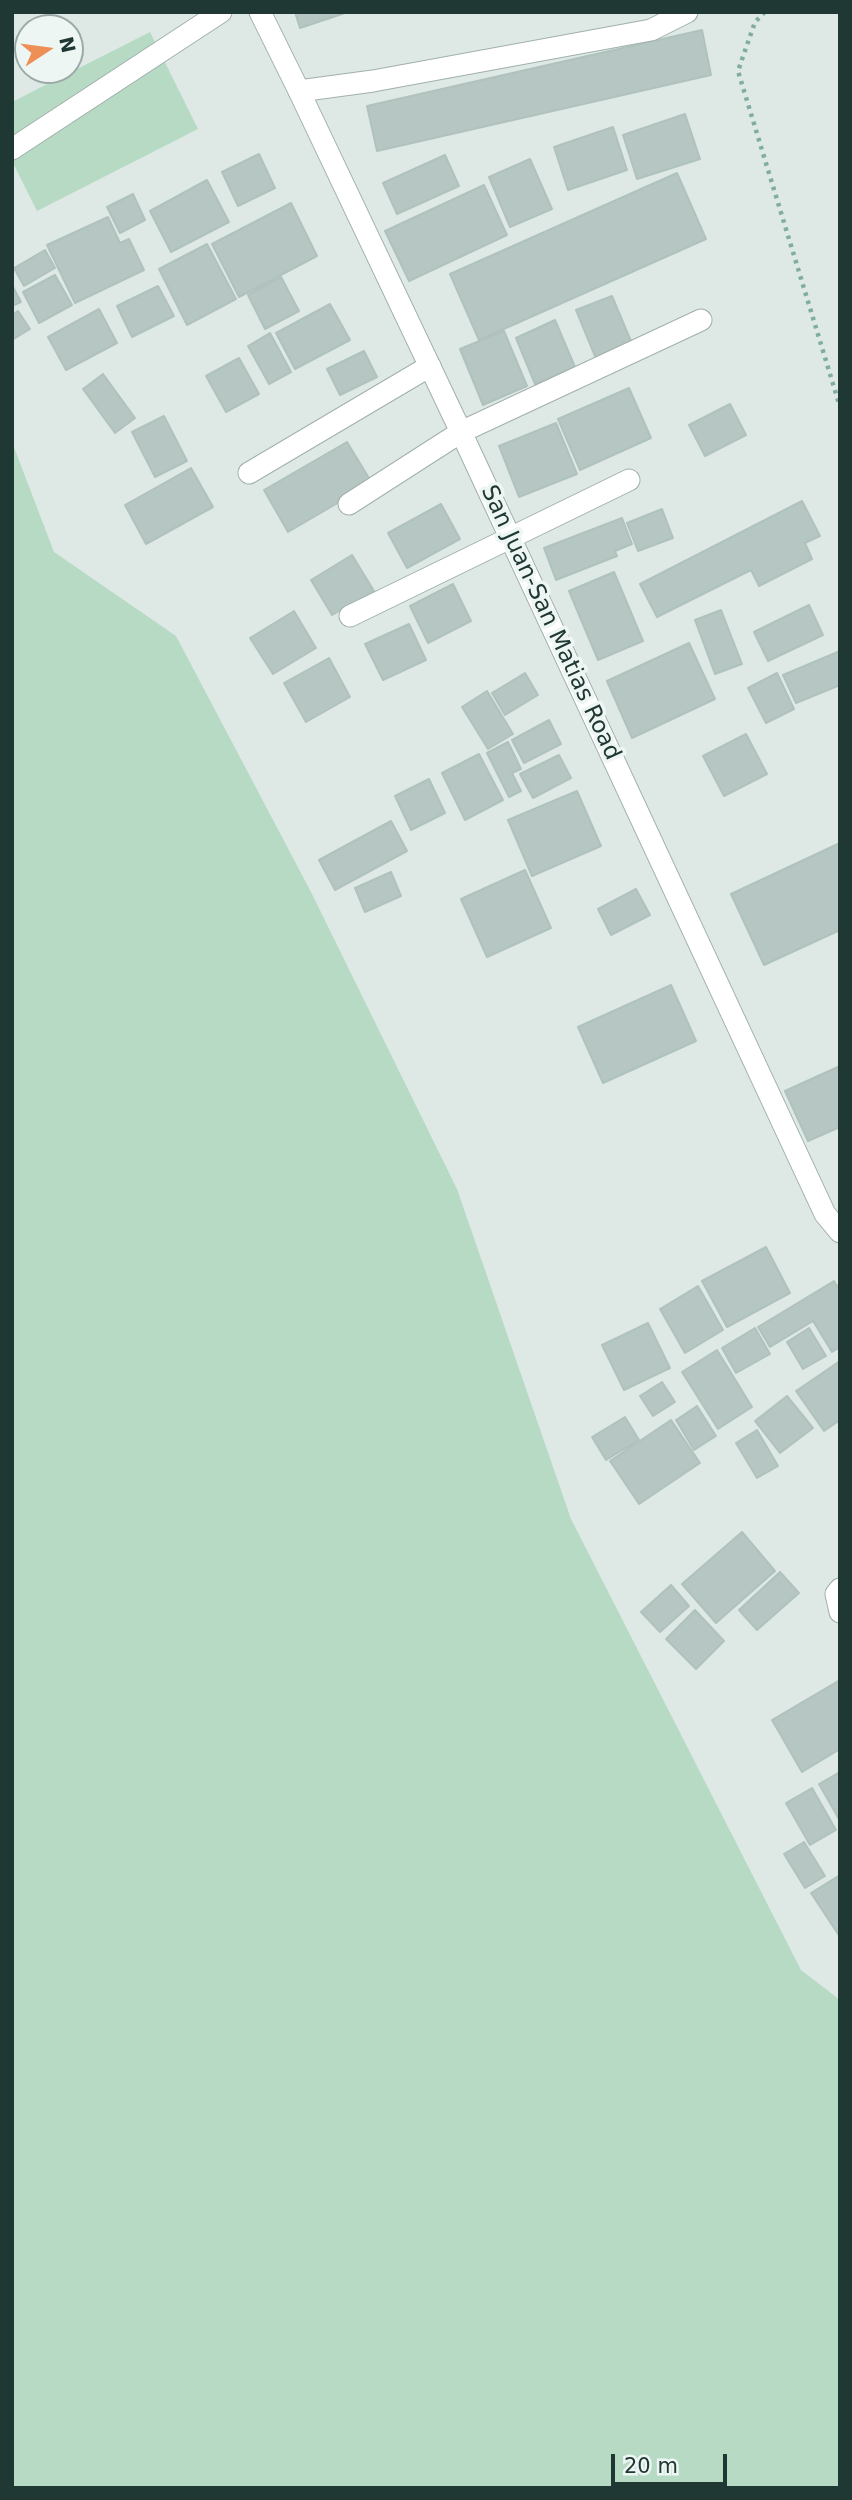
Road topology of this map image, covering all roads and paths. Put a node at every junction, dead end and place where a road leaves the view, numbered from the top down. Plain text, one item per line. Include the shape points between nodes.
1 (221, 12) edge
2 (260, 12) edge
3 (687, 12) edge
4 (765, 12) edge
5 (299, 91) junction
6 (12, 149) edge
7 (701, 320) dead end
8 (430, 366) junction
9 (840, 407) edge
10 (461, 432) junction
11 (249, 473) dead end
12 (629, 480) dead end
13 (349, 504) dead end
14 (511, 539) junction
15 (350, 616) dead end
16 (840, 1232) edge
17 (840, 1589) edge
18 (840, 1612) edge

1 - 6 street
2 - 5 street, San Juan-San Matias Road
3 - 5 street via 652,30
4 - 9 path via 755,22 738,71
5 - 8 street, San Juan-San Matias Road
7 - 10 street
8 - 10 street, San Juan-San Matias Road
8 - 11 street
10 - 13 street
10 - 14 street, San Juan-San Matias Road
12 - 14 street
14 - 15 street
14 - 16 street, San Juan-San Matias Road via 825,1214
17 - 18 street via 836,1594

